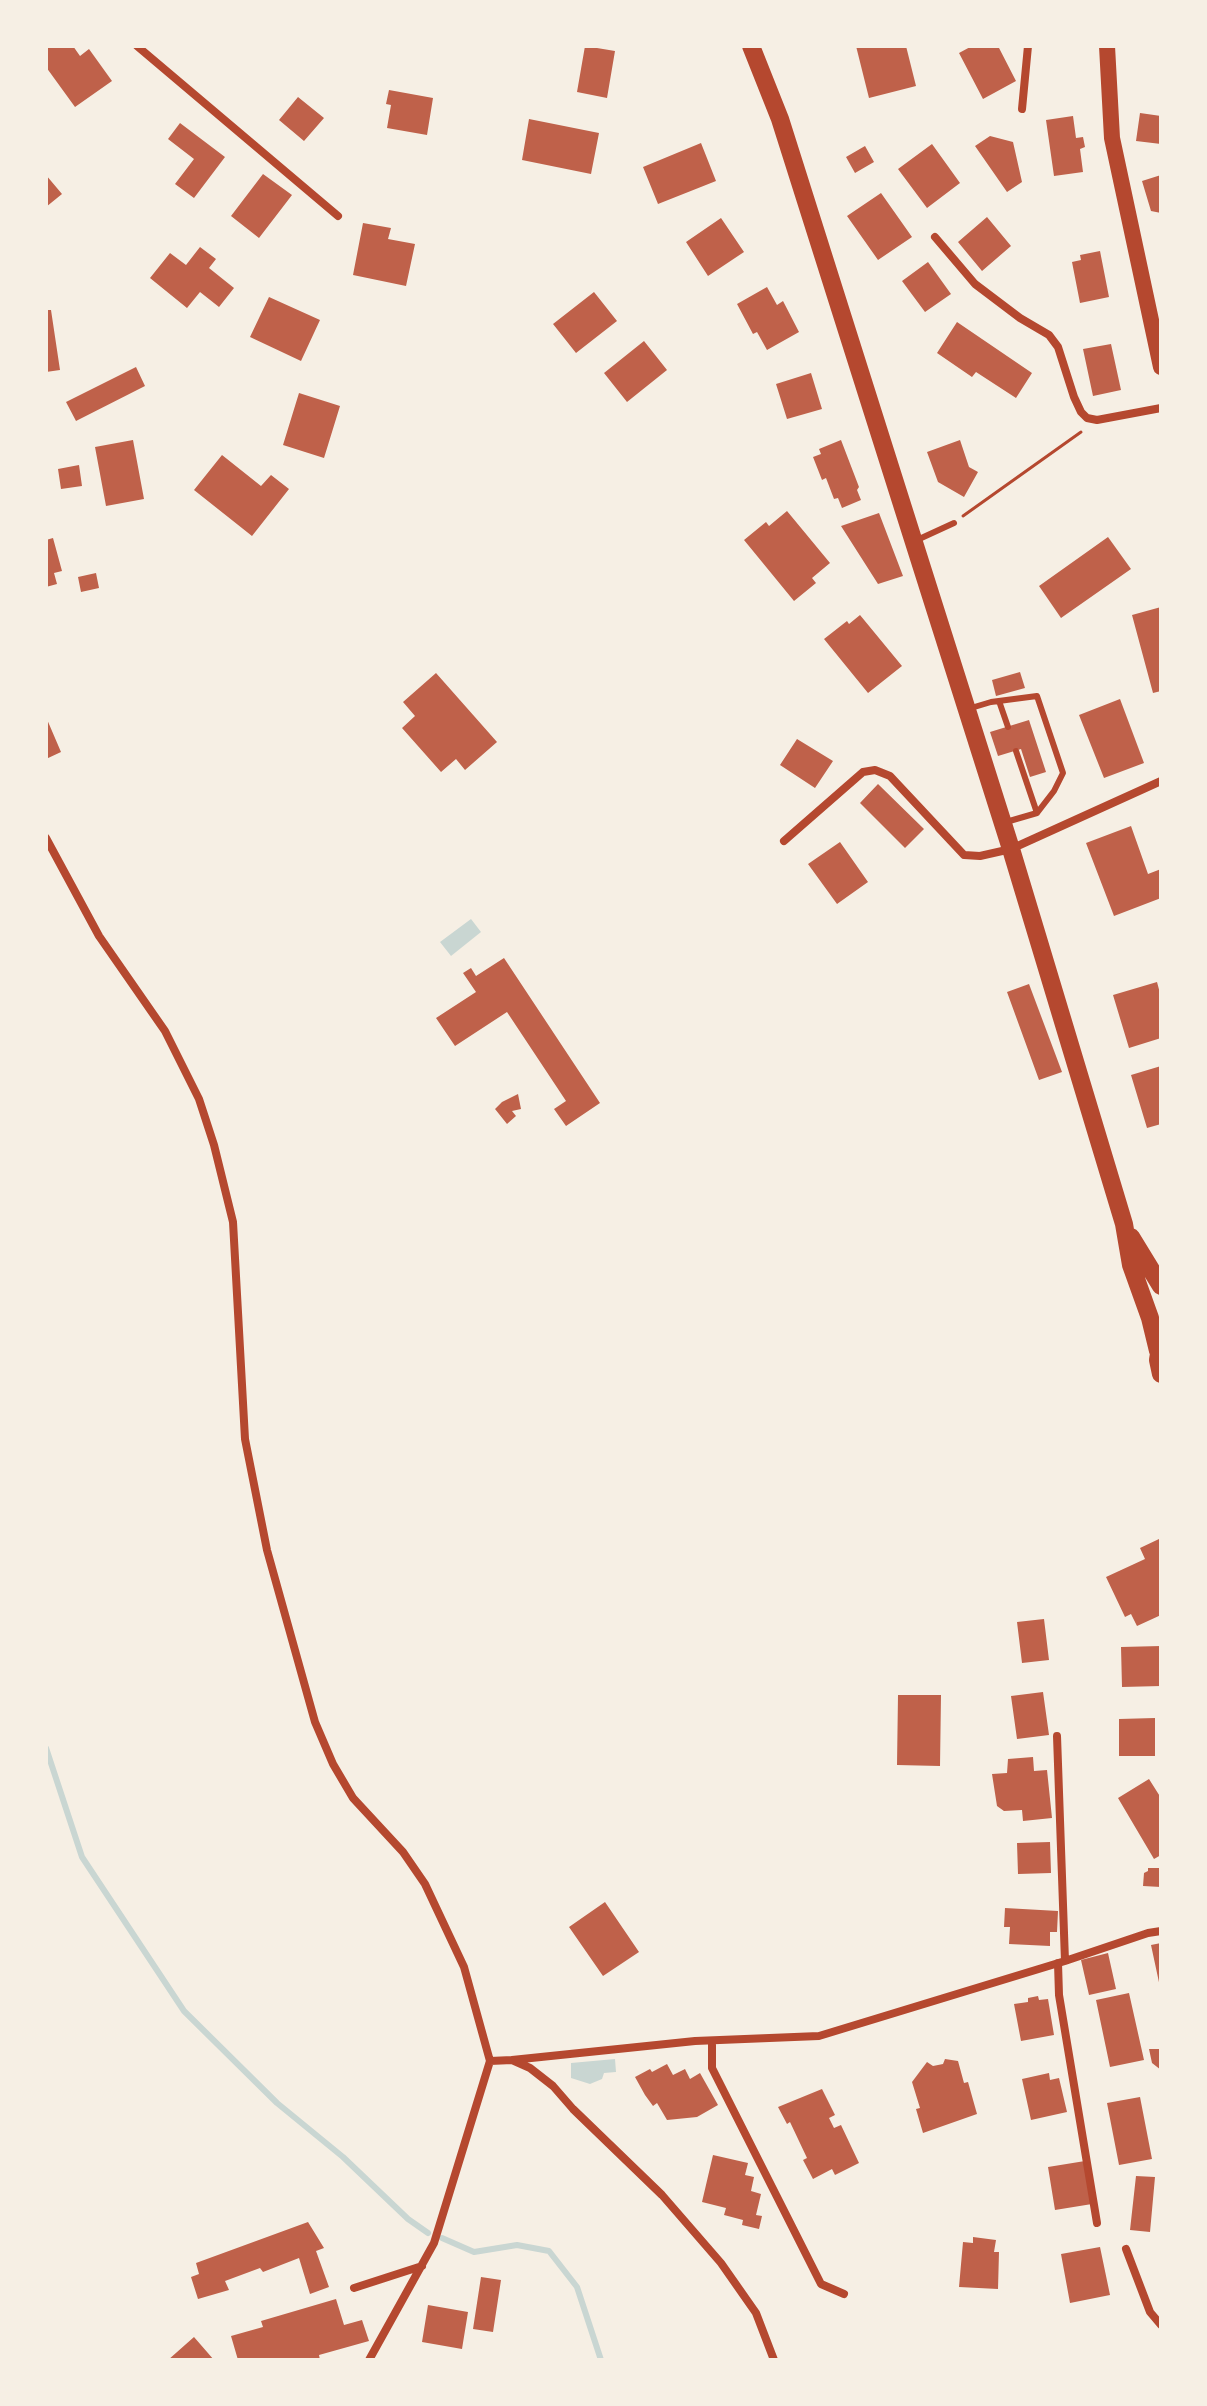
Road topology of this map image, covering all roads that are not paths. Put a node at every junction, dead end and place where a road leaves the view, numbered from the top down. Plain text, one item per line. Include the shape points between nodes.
1 (137, 46) edge
2 (751, 46) edge
3 (1028, 46) edge
4 (1107, 46) edge
5 (1022, 109) dead end
6 (338, 216) dead end
7 (935, 237) dead end
8 (1161, 367) edge
9 (1161, 408) edge
10 (954, 523) road end
11 (913, 541) junction
12 (999, 701) junction
13 (967, 709) junction
14 (1008, 727) dead end
15 (1016, 751) dead end
16 (1161, 781) edge
17 (1037, 813) junction
18 (1003, 823) junction
19 (46, 838) edge
20 (784, 841) dead end
21 (1011, 849) junction
22 (49, 850) edge
23 (1124, 1224) junction
24 (1161, 1286) edge
25 (1160, 1346) edge
26 (1161, 1374) edge
27 (1057, 1736) dead end
28 (1161, 1931) edge
29 (1062, 1962) junction
30 (712, 2041) junction
31 (512, 2060) junction
32 (490, 2061) junction
33 (1097, 2223) dead end
34 (1126, 2249) dead end
35 (422, 2266) junction
36 (354, 2288) dead end
37 (844, 2294) dead end
38 (1161, 2325) edge
39 (369, 2360) edge
40 (774, 2360) edge

1 - 6 street
2 - 11 main road via 780,119
3 - 5 street
4 - 8 main road via 1112,138
7 - 9 street via 975,284 1049,335 1087,418
10 - 11 lane
11 - 13 main road
12 - 13 lane
12 - 14 lane
12 - 17 lane via 1037,696 1042,709 1063,773
13 - 18 main road
15 - 17 lane
16 - 21 street
17 - 18 lane
18 - 21 main road
19 - 22 street
20 - 21 street via 863,772 875,770 890,776 964,855
21 - 23 main road
22 - 32 street via 99,936 165,1031 199,1099 233,1222 248,1453 267,1550 315,1722 353,1798 425,1884 464,1967
23 - 24 main road
23 - 25 main road via 1131,1265
25 - 26 main road
27 - 29 street
28 - 29 street
29 - 30 street via 819,2036
29 - 33 street via 1059,1995
30 - 31 street
30 - 37 street via 712,2068 821,2284
31 - 32 street
31 - 40 street via 553,2086 672,2206 756,2313
32 - 35 street via 453,2189
34 - 38 street via 1150,2312
35 - 36 street
35 - 39 street

